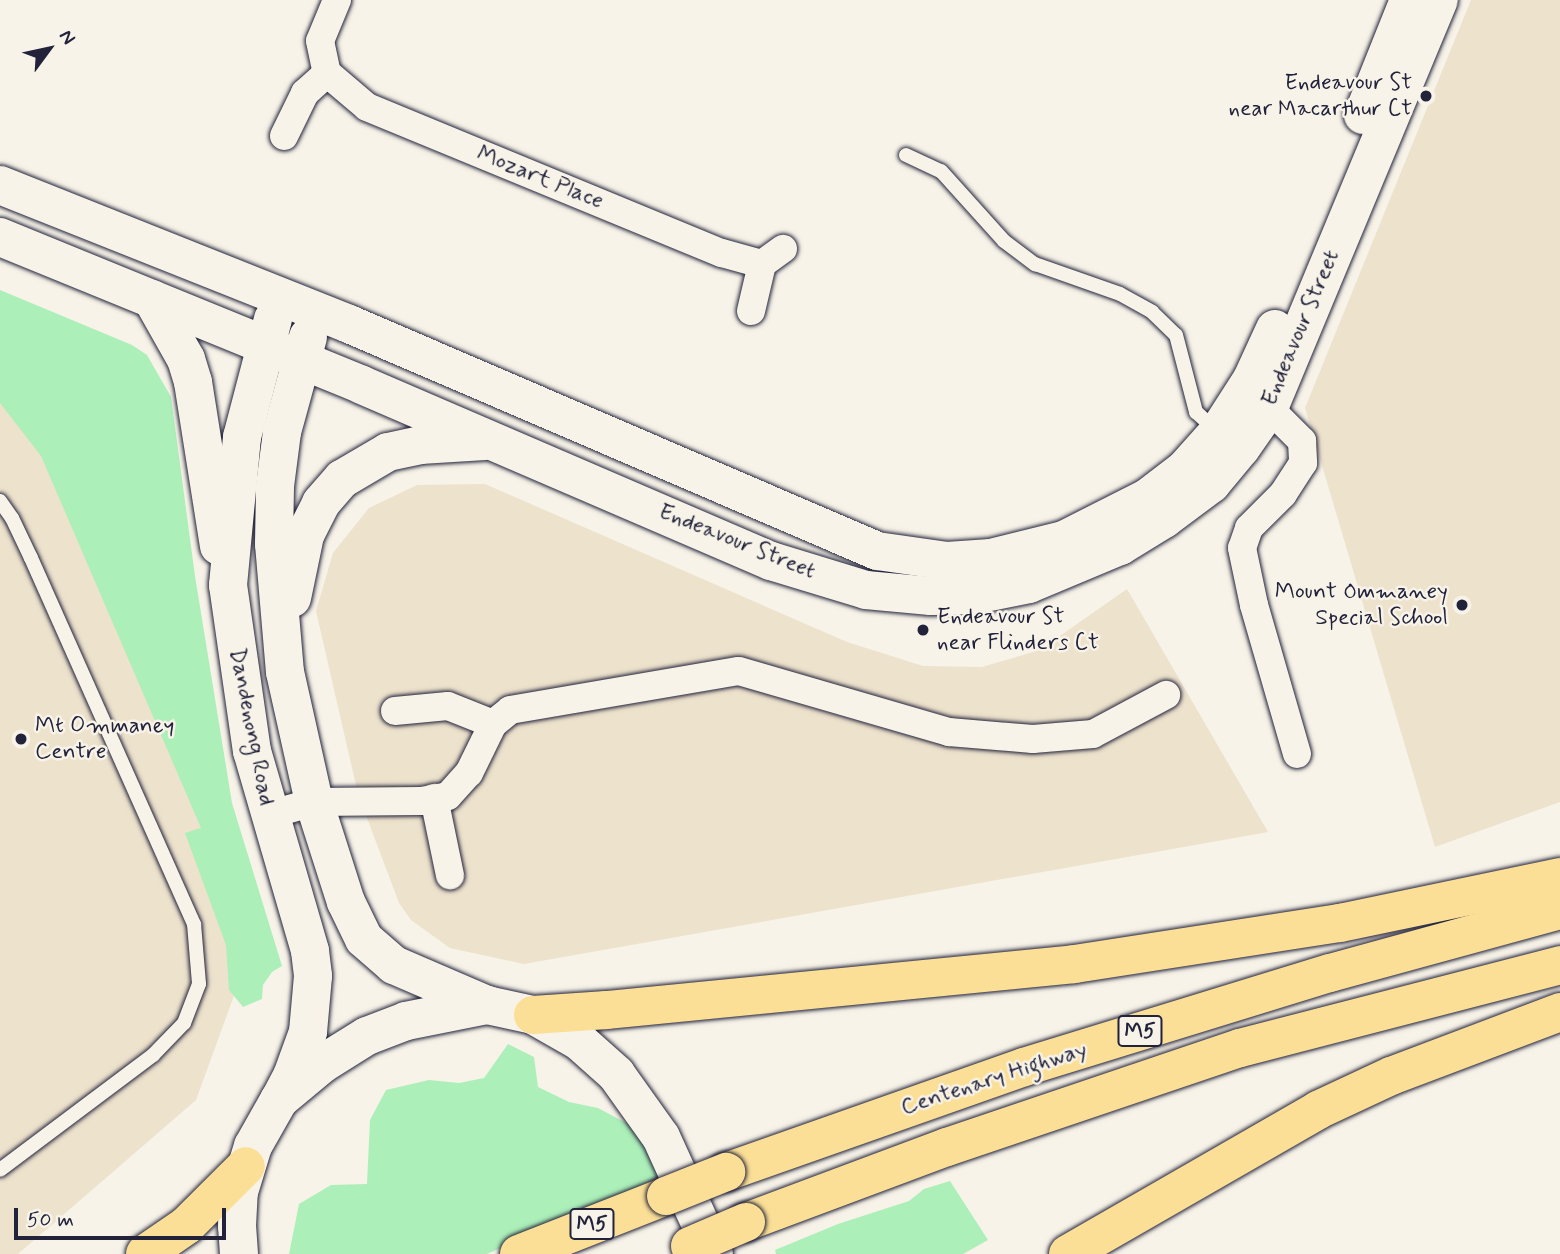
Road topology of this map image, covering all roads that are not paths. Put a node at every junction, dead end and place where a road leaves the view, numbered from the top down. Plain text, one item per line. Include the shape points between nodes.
1 (337, 0) edge
2 (1409, 0) edge
3 (1439, 0) edge
4 (327, 73) junction
5 (284, 136) dead end
6 (906, 155) dead end
7 (0, 185) edge
8 (0, 237) edge
9 (279, 296) junction
10 (152, 299) junction
11 (316, 311) junction
12 (751, 311) dead end
13 (266, 344) junction
14 (307, 362) junction
15 (1269, 408) junction
16 (1218, 432) junction
17 (493, 441) junction
18 (0, 501) edge
19 (228, 586) junction
20 (285, 666) junction
21 (1166, 695) dead end
22 (395, 711) dead end
23 (493, 724) junction
24 (1297, 754) dead end
25 (434, 798) junction
26 (314, 802) junction
27 (268, 814) junction
28 (450, 875) dead end
29 (1560, 877) edge
30 (1560, 911) edge
31 (1560, 965) edge
32 (487, 1005) junction
33 (1560, 1012) edge
34 (533, 1015) junction
35 (279, 1100) junction
36 (246, 1166) junction
37 (0, 1170) edge
38 (691, 1251) edge
39 (145, 1254) edge
40 (239, 1254) edge
41 (519, 1254) edge
42 (1068, 1254) edge

1 - 4 street via 320,41
2 - 16 main road, Endeavour Street via 1287,302 1252,379
3 - 15 main road, Endeavour Street
4 - 5 street via 305,93
4 - 12 street, Mozart Place via 367,107 722,253 773,257
6 - 16 lane via 941,171 1004,241 1035,264 1120,294 1152,312 1176,335 1196,412
7 - 9 main road
8 - 10 main road
9 - 11 main road, Endeavour Street
9 - 13 main road, Dandenong Road
10 - 13 main road
10 - 19 main road via 186,359 193,382 212,518
11 - 14 main road, Dandenong Road
11 - 16 main road, Endeavour Street via 877,551 947,561 1030,549 1108,521 1185,469
13 - 14 main road
13 - 19 main road, Dandenong Road via 242,437
14 - 17 main road, Endeavour Street
14 - 20 main road, Dandenong Road via 282,432 275,486 274,544
15 - 17 main road, Endeavour Street via 1211,484 1164,519 1066,571 1029,584 964,595 866,590 771,561
15 - 24 street via 1302,441 1303,463 1283,494 1249,528 1242,548
17 - 20 main road via 421,445 388,452 342,480 321,503 305,535 294,582
18 - 37 lane via 31,558 194,924 199,984 184,1023 153,1055
19 - 27 main road, Dandenong Road via 252,751
20 - 26 main road, Dandenong Road
21 - 23 street via 1093,734 1033,739 948,732 739,671 510,710
22 - 23 street via 448,706
23 - 25 street via 469,773 448,796
25 - 26 street
25 - 28 street
26 - 27 street
26 - 32 main road, Dandenong Road via 346,902 364,939 394,965
27 - 35 main road, Dandenong Road via 310,951 313,976 308,1032
29 - 34 highway via 1340,923 1074,964
30 - 41 highway, Centenary Highway / M5, bridge via 1329,973 1024,1067 726,1172
31 - 38 highway, Centenary Highway / M5, bridge via 1240,1048 947,1147 746,1223
32 - 34 main road
32 - 35 main road via 406,1021 367,1036 322,1064
33 - 42 highway via 1391,1076 1318,1110
34 - 38 main road via 589,1049 633,1093 674,1160
35 - 36 main road, Dandenong Road
36 - 39 highway via 187,1225
36 - 40 main road, Dandenong Road via 239,1192

